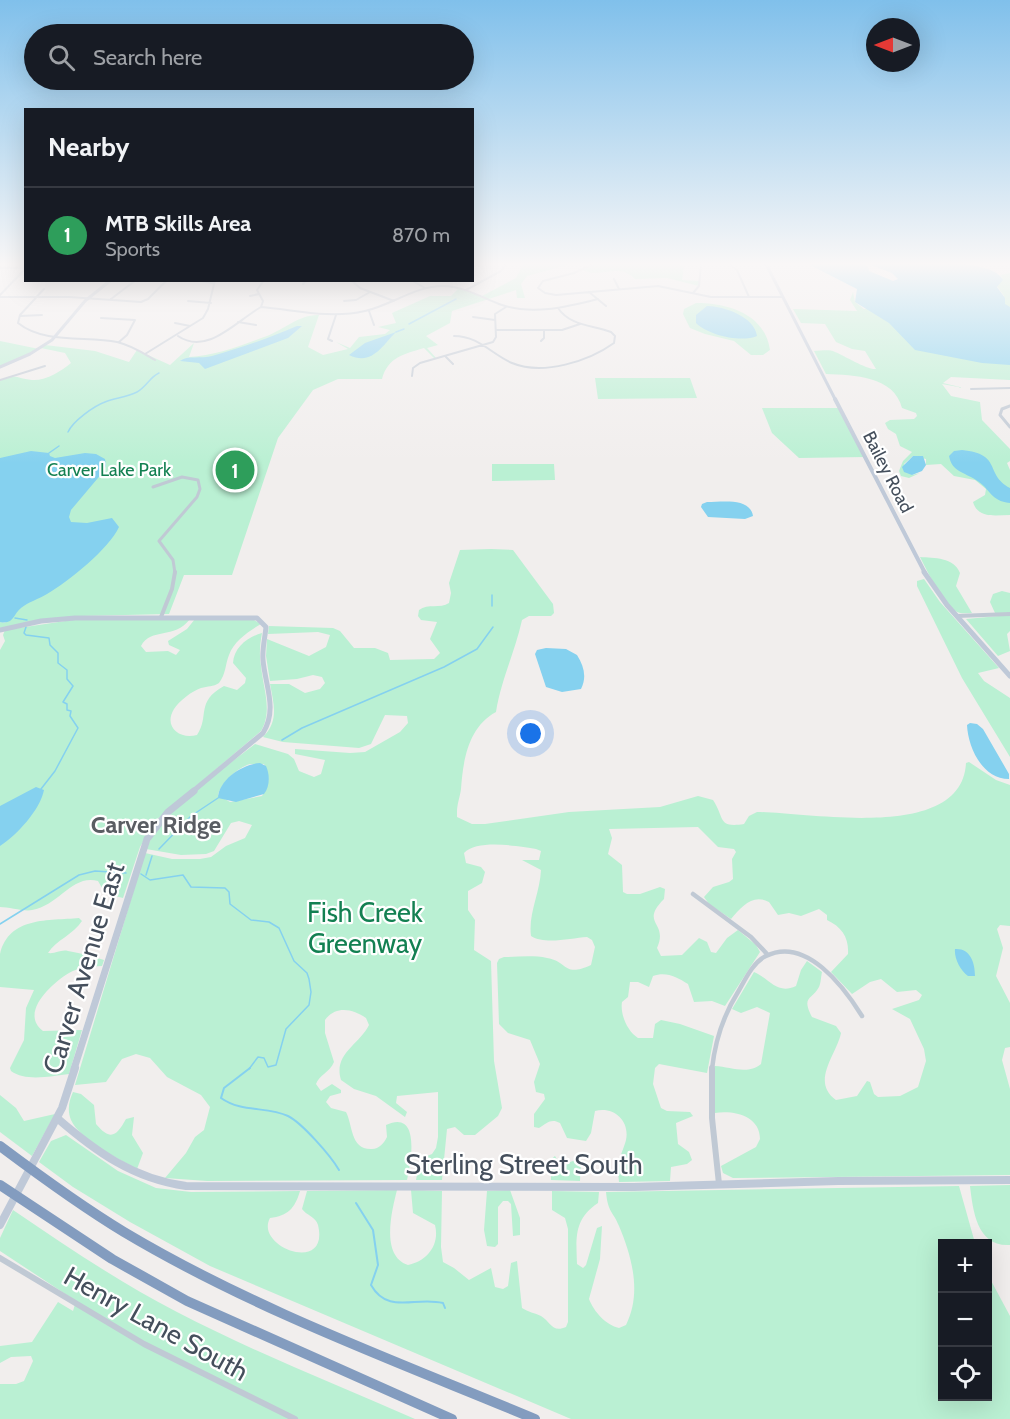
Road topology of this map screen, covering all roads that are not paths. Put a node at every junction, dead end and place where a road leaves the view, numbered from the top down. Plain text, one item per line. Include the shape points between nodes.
1 (26, 330) edge
2 (61, 330) edge
3 (130, 330) edge
4 (186, 330) edge
5 (227, 330) edge
6 (331, 330) edge
7 (496, 330) edge
8 (544, 330) edge
9 (606, 330) edge
10 (800, 330) edge
11 (57, 335) junction
12 (178, 336) junction
13 (454, 336) dead end
14 (332, 341) dead end
15 (541, 341) dead end
16 (118, 343) junction
17 (486, 346) junction
18 (145, 354) junction
19 (446, 356) junction
20 (155, 360) dead end
21 (575, 362) junction
22 (453, 364) dead end
23 (580, 365) dead end
24 (45, 366) dead end
25 (0, 367) edge
26 (412, 376) dead end
27 (0, 380) edge
28 (1010, 388) edge
29 (971, 389) dead end
30 (1010, 406) edge
31 (1010, 427) edge
32 (153, 487) dead end
33 (1010, 614) edge
34 (957, 616) junction
35 (161, 617) junction
36 (0, 630) edge
37 (1010, 676) edge
38 (693, 894) dead end
39 (768, 955) junction
40 (862, 1016) dead end
41 (57, 1118) junction
42 (0, 1146) edge
43 (1010, 1180) edge
44 (1, 1185) edge
45 (719, 1185) junction
46 (0, 1225) edge
47 (0, 1258) edge
48 (295, 1419) edge
49 (452, 1419) edge
50 (535, 1419) edge

1 - 11 street
2 - 11 street
3 - 16 street
4 - 12 street
5 - 12 street via 203,343 191,343
6 - 14 street via 328,339
7 - 17 street via 495,339
8 - 15 street
9 - 21 street via 616,339 609,347
10 - 34 street, Bailey Road via 922,569
11 - 16 street
11 - 25 street via 30,354
12 - 18 street
13 - 17 street via 471,337
16 - 18 street
17 - 19 street
17 - 21 street via 518,365
18 - 20 street
19 - 22 street
19 - 26 street via 416,365
21 - 23 street
24 - 27 street
28 - 29 street
30 - 31 street via 1002,409 1000,415
32 - 35 street via 182,477 195,478 200,485 193,504 159,541 172,558 175,570
33 - 34 street
34 - 37 street, Bailey Road
35 - 36 street via 64,618
35 - 41 street, Carver Avenue East via 247,617 262,621 266,627 263,659 271,710 269,725 168,812 148,837
38 - 39 street via 743,930
39 - 40 street via 791,953 816,962 851,998
39 - 45 street via 754,967 732,1002 715,1046 711,1098
41 - 45 street, Sterling Street South via 115,1163 147,1179 174,1185
41 - 46 street, Carver Avenue East
42 - 50 highway via 42,1179 128,1235 211,1280
43 - 45 street, Sterling Street South
44 - 49 highway via 111,1259 187,1301
47 - 48 street, Henry Lane South via 137,1342

